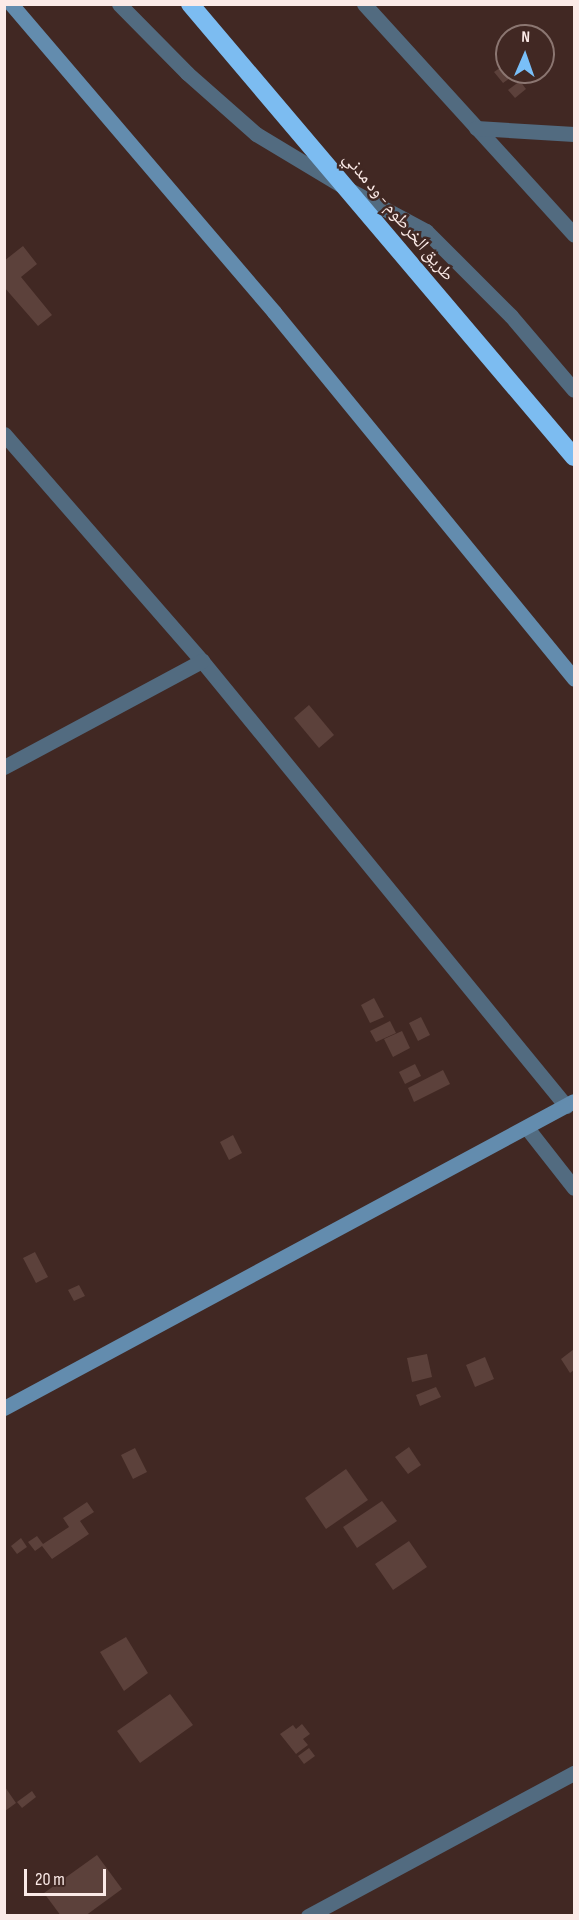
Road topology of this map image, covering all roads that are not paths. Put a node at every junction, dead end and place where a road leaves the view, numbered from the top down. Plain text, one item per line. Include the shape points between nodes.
1 (11, 4) edge
2 (119, 4) edge
3 (190, 4) edge
4 (364, 4) edge
5 (476, 128) junction
6 (574, 134) edge
7 (346, 188) junction
8 (574, 234) edge
9 (574, 390) edge
10 (4, 434) edge
11 (574, 457) edge
12 (202, 661) junction
13 (574, 679) edge
14 (4, 767) edge
15 (570, 1103) edge
16 (527, 1128) junction
17 (574, 1188) edge
18 (4, 1408) edge
19 (574, 1773) edge
20 (308, 1916) edge

1 - 13 street via 274,312
2 - 7 street via 187,73 256,134
3 - 7 highway, طريق الخرطوم - ود مدني
4 - 5 street
5 - 6 street
5 - 8 street
7 - 9 street via 426,231 511,316
7 - 11 highway, طريق الخرطوم - ود مدني
10 - 12 street
12 - 14 street
12 - 15 street
15 - 16 street
16 - 17 street
16 - 18 street
19 - 20 street

